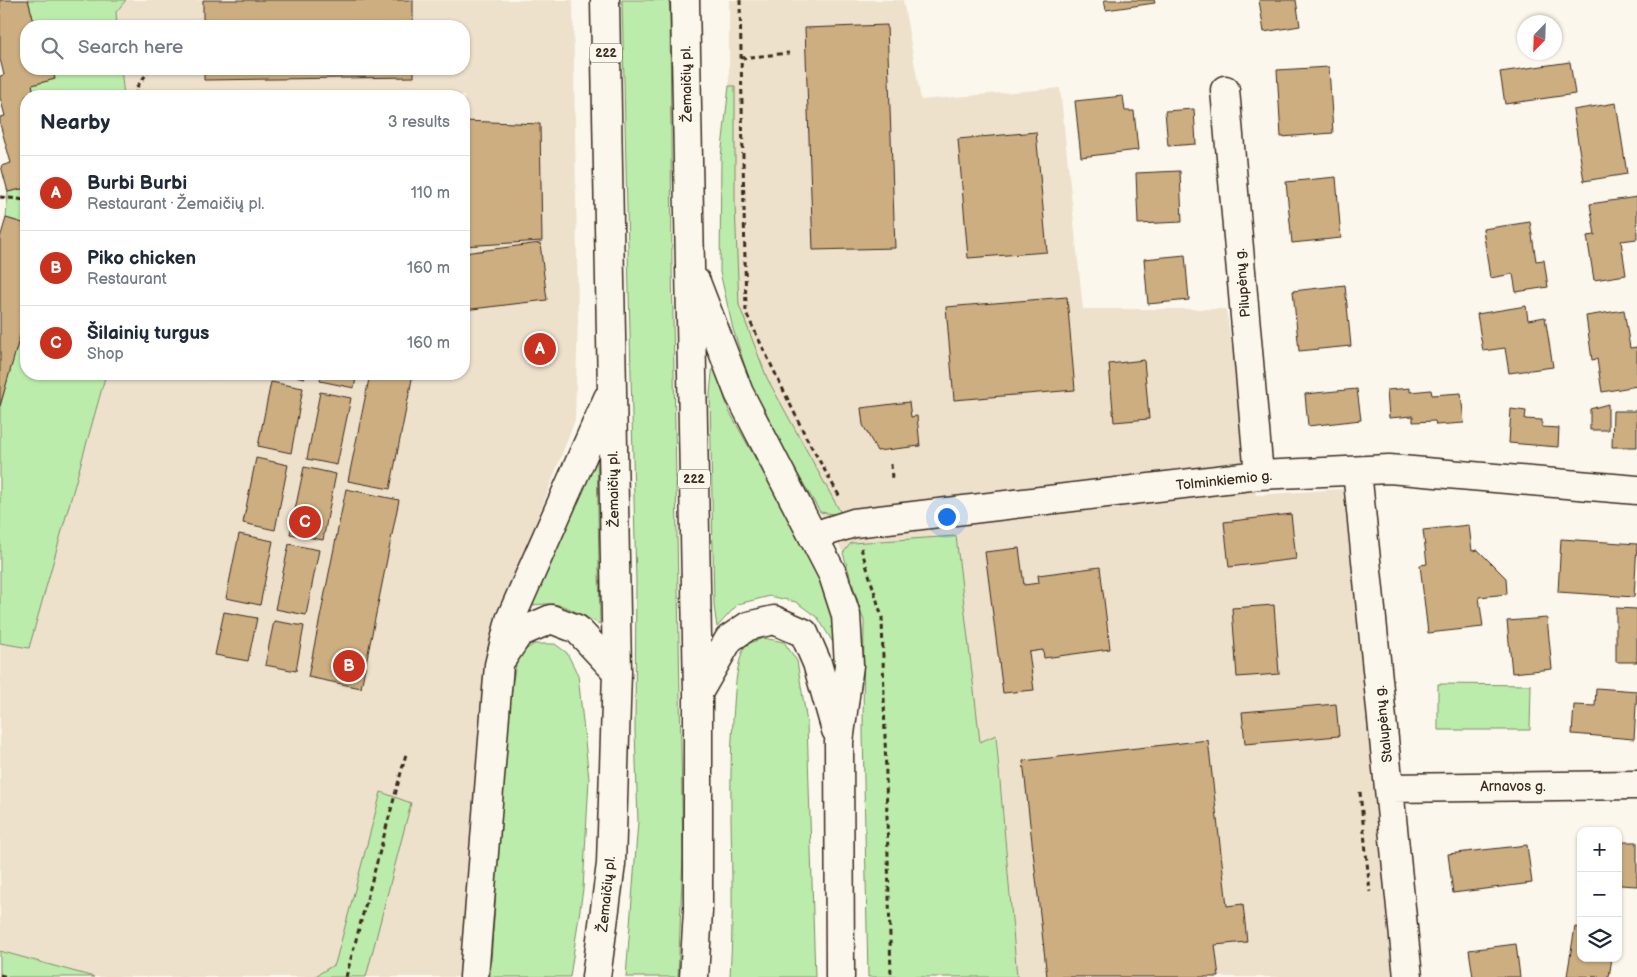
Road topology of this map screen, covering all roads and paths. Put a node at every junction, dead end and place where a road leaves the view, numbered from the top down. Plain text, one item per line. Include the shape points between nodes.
1 (605, 0) edge
2 (685, 0) edge
3 (789, 53) dead end
4 (741, 58) dead end
5 (146, 75) edge
6 (136, 90) edge
7 (1225, 90) dead end
8 (0, 197) edge
9 (20, 199) edge
10 (689, 264) junction
11 (612, 389) junction
12 (892, 464) dead end
13 (1357, 471) junction
14 (1259, 475) junction
15 (892, 479) dead end
16 (1637, 490) edge
17 (813, 536) junction
18 (498, 665) junction
19 (617, 672) junction
20 (698, 693) junction
21 (839, 742) junction
22 (406, 754) dead end
23 (1637, 785) edge
24 (1389, 788) junction
25 (1360, 792) dead end
26 (1371, 899) dead end
27 (0, 975) edge
28 (8, 977) edge
29 (346, 977) edge
30 (474, 977) edge
31 (596, 977) edge
32 (694, 977) edge
33 (840, 977) edge
34 (1408, 977) edge

1 - 11 main road, Žemaičių pl. / 222
2 - 10 main road, Žemaičių pl. / 222
3 - 4 path
5 - 6 path
7 - 14 main road, Pilupėnų g.
8 - 9 path
10 - 17 main road via 738,393
10 - 20 main road, Žemaičių pl. / 222
11 - 18 main road via 510,620
11 - 19 main road, Žemaičių pl. / 222
12 - 15 path
13 - 14 main road, Tolminkiemio g.
13 - 16 main road, Tolminkiemio g. via 1389,469
13 - 24 main road, Stalupėnų g.
14 - 17 main road, Tolminkiemio g. via 854,523
17 - 21 main road via 833,575 846,616 849,665
18 - 19 main road via 519,633 551,619 577,629
18 - 30 main road
19 - 31 main road, Žemaičių pl. / 222 via 610,864
20 - 21 main road via 730,639 748,626 774,620 804,633 817,663
20 - 32 main road, Žemaičių pl. / 222 via 698,911
21 - 33 main road
22 - 29 path
23 - 24 main road, Arnavos g.
24 - 34 main road, Stalupėnų g.
25 - 26 path
27 - 28 path

